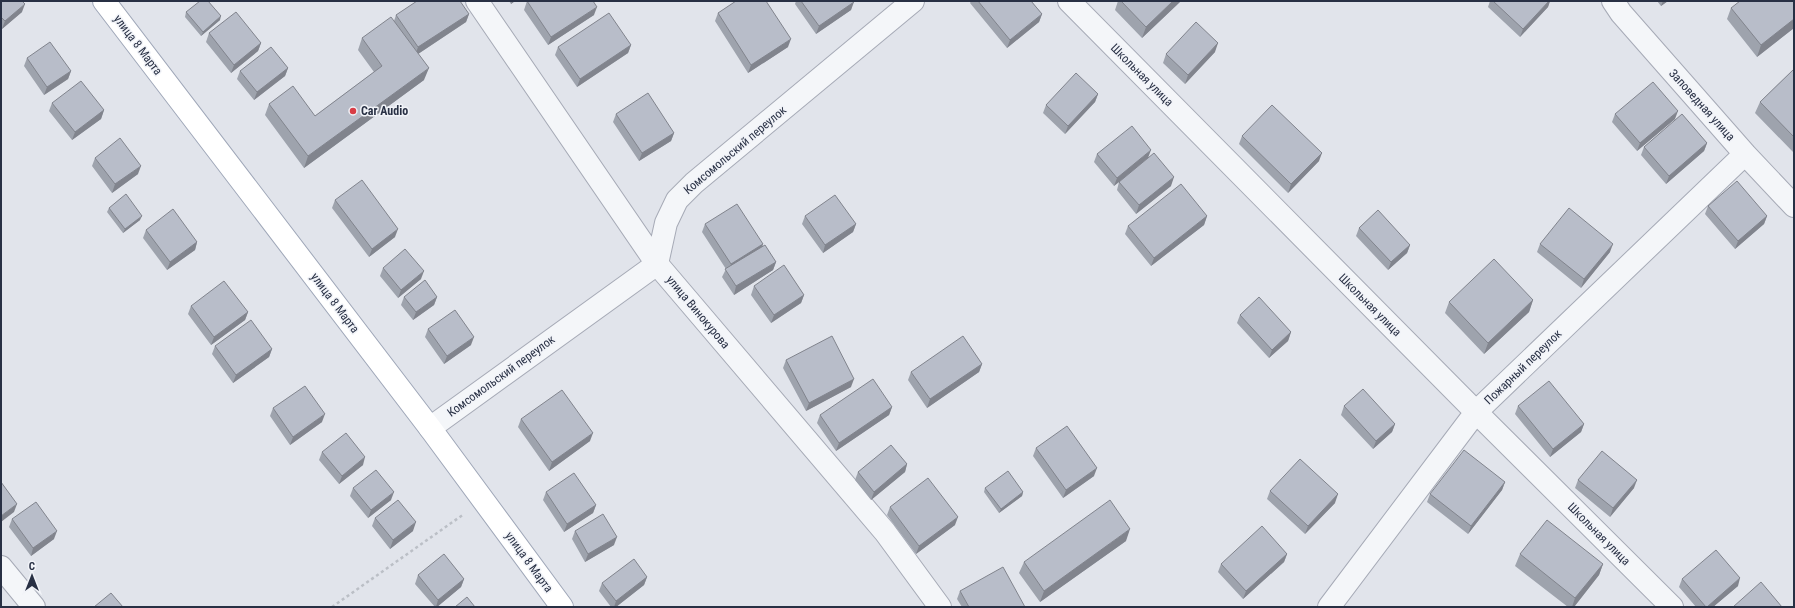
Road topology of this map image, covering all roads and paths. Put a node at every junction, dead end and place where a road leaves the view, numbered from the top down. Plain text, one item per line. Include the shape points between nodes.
1 (104, 1) edge
2 (477, 1) edge
3 (913, 1) edge
4 (1069, 1) edge
5 (1613, 1) edge
6 (1745, 154) junction
7 (1794, 206) edge
8 (657, 264) junction
9 (1476, 412) junction
10 (430, 428) junction
11 (484, 501) junction
12 (1, 566) edge
13 (34, 607) edge
14 (332, 607) edge
15 (562, 607) edge
16 (940, 607) edge
17 (1329, 607) edge
18 (1672, 607) edge

1 - 10 main road, улица 8 Марта
2 - 8 street, улица Винокурова
3 - 8 street, Комсомольский переулок via 677,200 666,223
4 - 9 street, Школьная улица
5 - 6 street, Заповедная улица via 1621,14
6 - 7 street, Заповедная улица
6 - 9 street, Пожарный переулок
8 - 10 street, Комсомольский переулок
8 - 16 street, улица Винокурова via 885,532
9 - 17 street, Пожарный переулок
9 - 18 street, Школьная улица
10 - 11 main road, улица 8 Марта
11 - 14 path
11 - 15 main road, улица 8 Марта
12 - 13 street

